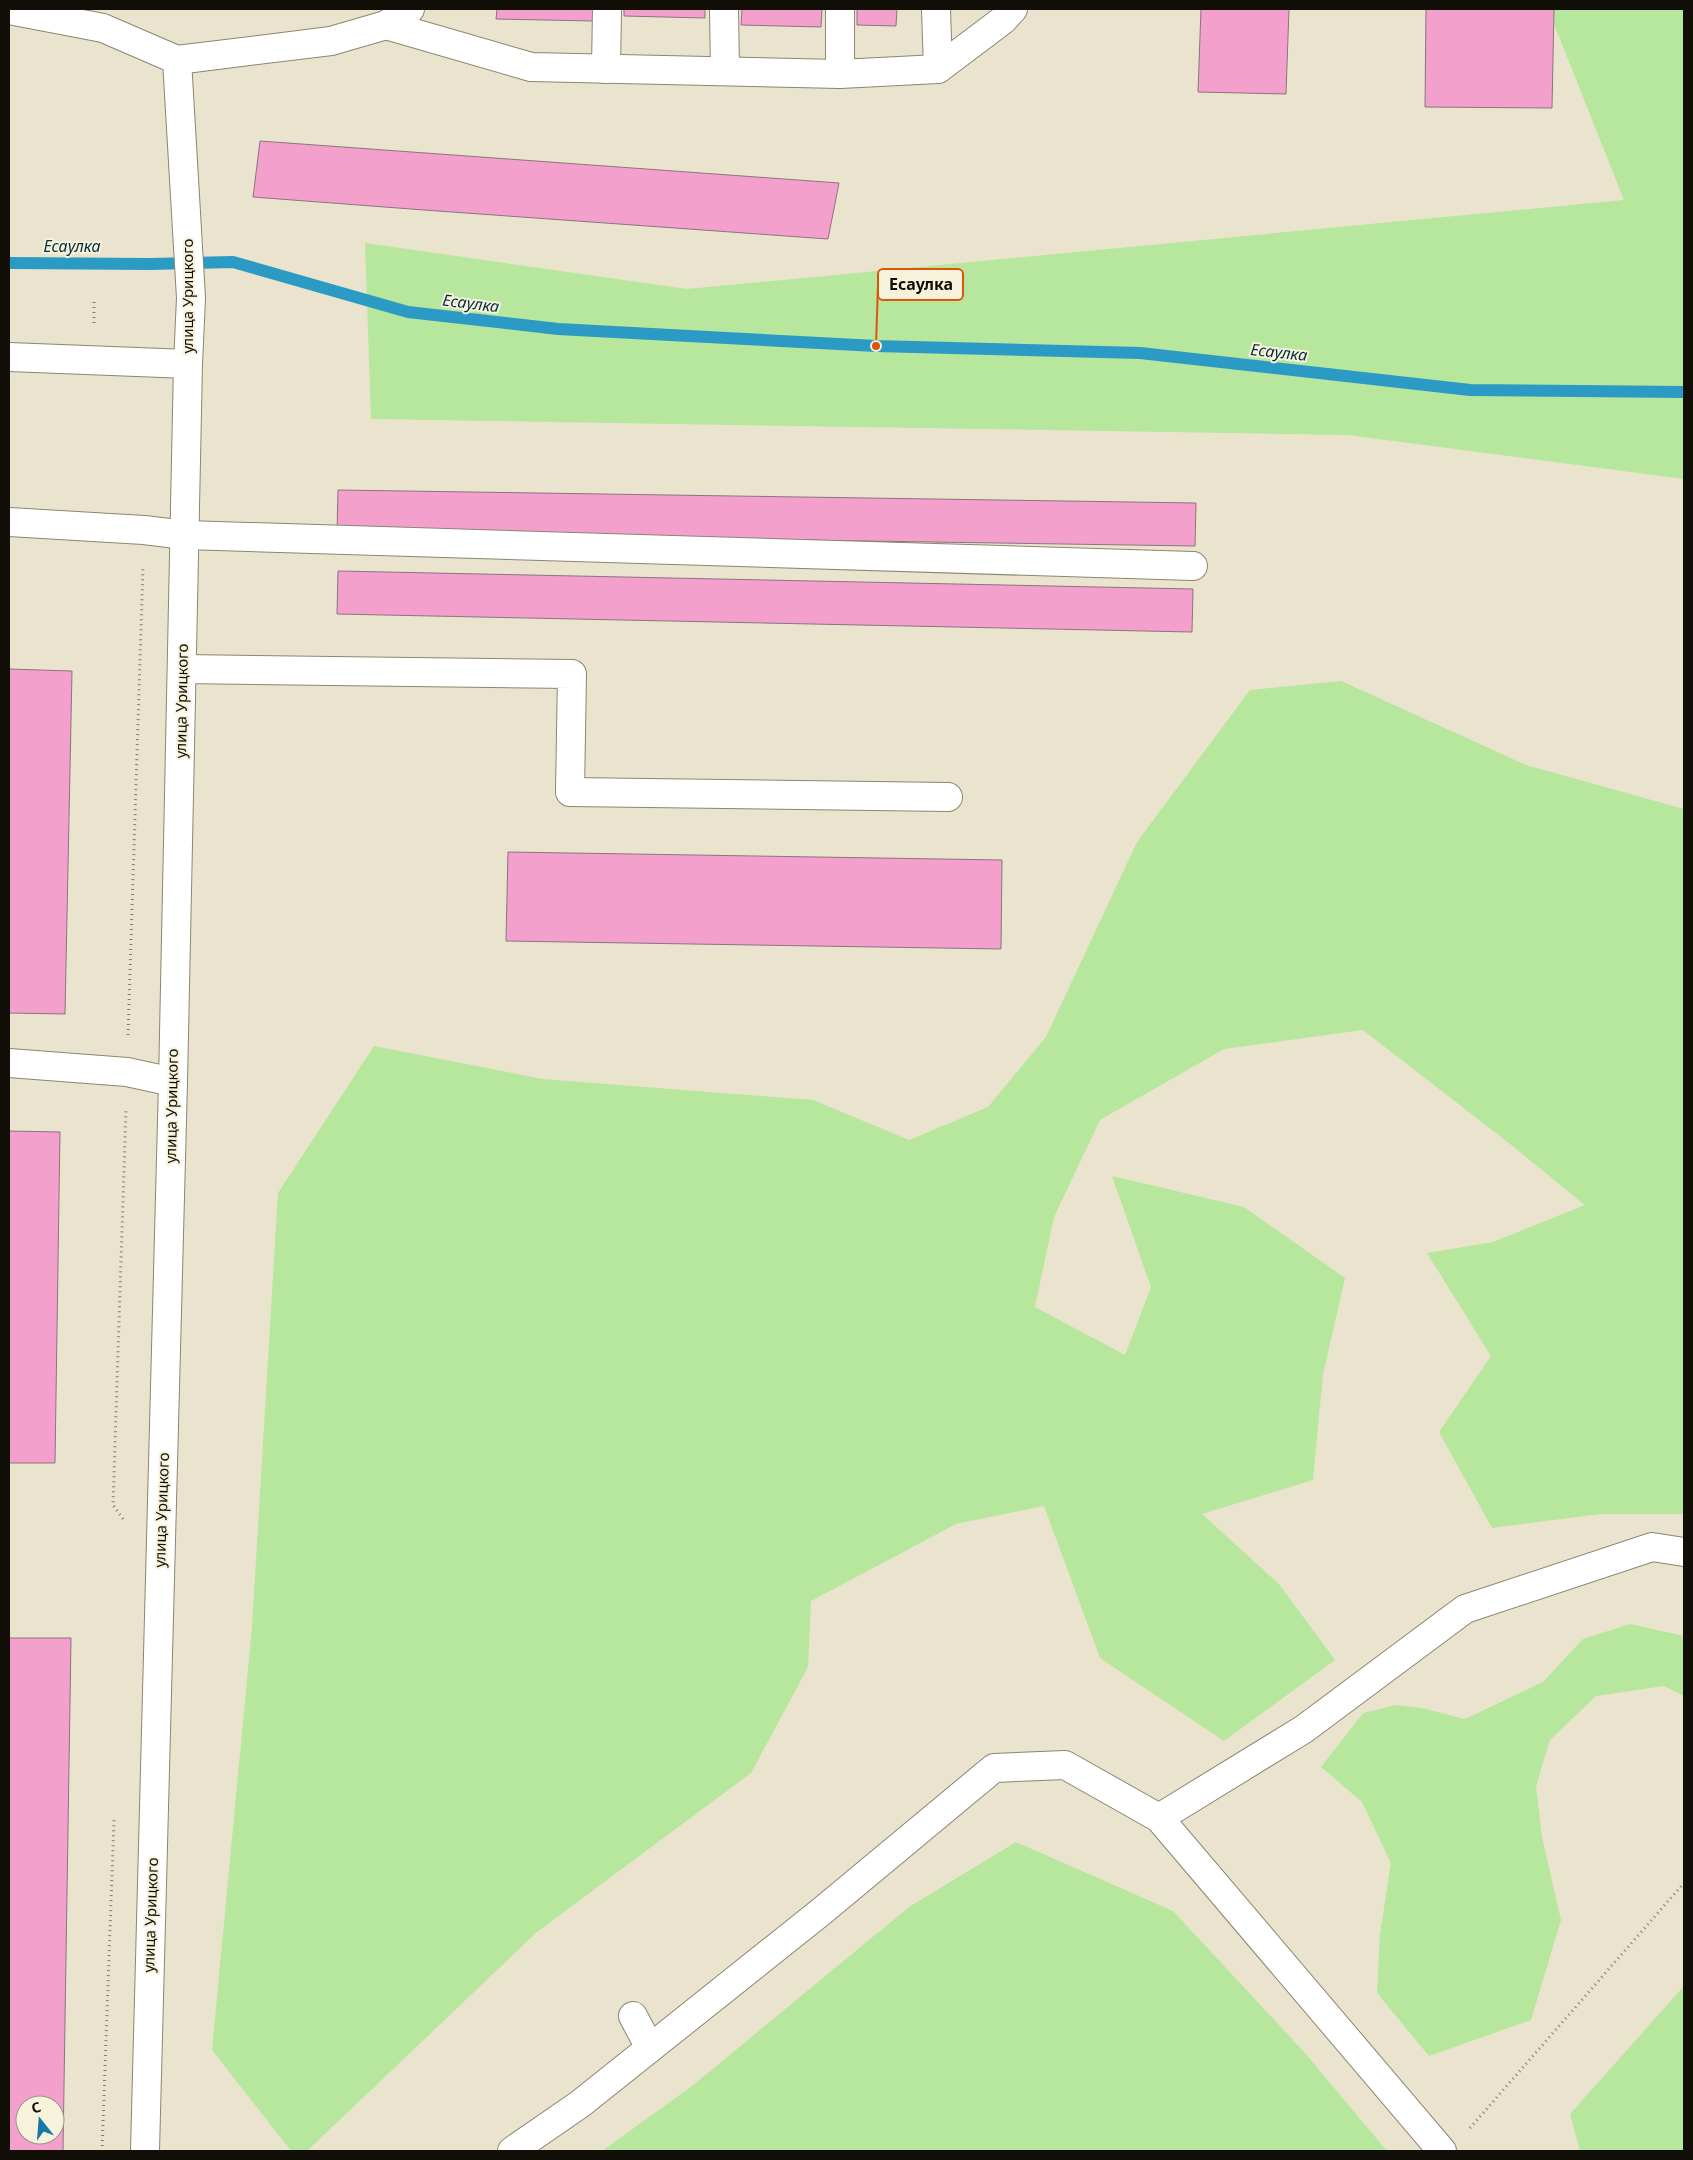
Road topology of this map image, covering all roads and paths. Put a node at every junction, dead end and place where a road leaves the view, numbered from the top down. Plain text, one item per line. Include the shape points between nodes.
1 (410, 9) edge
2 (607, 9) edge
3 (724, 9) edge
4 (840, 9) edge
5 (936, 9) edge
6 (1013, 9) edge
7 (9, 10) edge
8 (386, 25) junction
9 (178, 60) junction
10 (938, 68) junction
11 (606, 69) junction
12 (725, 71) junction
13 (840, 74) junction
14 (9, 357) edge
15 (188, 364) junction
16 (9, 522) edge
17 (144, 530) junction
18 (186, 535) junction
19 (1193, 566) dead end
20 (182, 669) junction
21 (948, 797) dead end
22 (9, 1063) edge
23 (127, 1072) junction
24 (173, 1082) junction
25 (127, 1525) dead end
26 (1684, 1552) edge
27 (114, 1816) dead end
28 (1158, 1818) junction
29 (1684, 1884) edge
30 (633, 2016) dead end
31 (650, 2048) junction
32 (1469, 2129) dead end
33 (102, 2151) edge
34 (144, 2151) edge
35 (512, 2151) edge
36 (1442, 2151) edge

1 - 8 street
2 - 11 street
3 - 12 street
4 - 13 street
5 - 10 street
6 - 10 street
7 - 9 street via 103,28
8 - 9 street via 330,41
8 - 11 street via 531,67
9 - 15 street, улица Урицкого via 191,298
10 - 13 street
11 - 12 street
12 - 13 street
14 - 15 street
15 - 18 street, улица Урицкого
16 - 17 street
17 - 18 street
17 - 23 path
18 - 19 street
18 - 20 street, улица Урицкого
20 - 21 street via 572,674 570,792
20 - 24 street, улица Урицкого
22 - 23 street
23 - 24 street
23 - 25 path via 113,1505
24 - 34 street, улица Урицкого
26 - 28 street via 1652,1547 1465,1609 1304,1728
27 - 33 path
28 - 31 street via 1065,1766 994,1768
28 - 36 street
29 - 32 path
30 - 31 street
31 - 35 street via 580,2104

